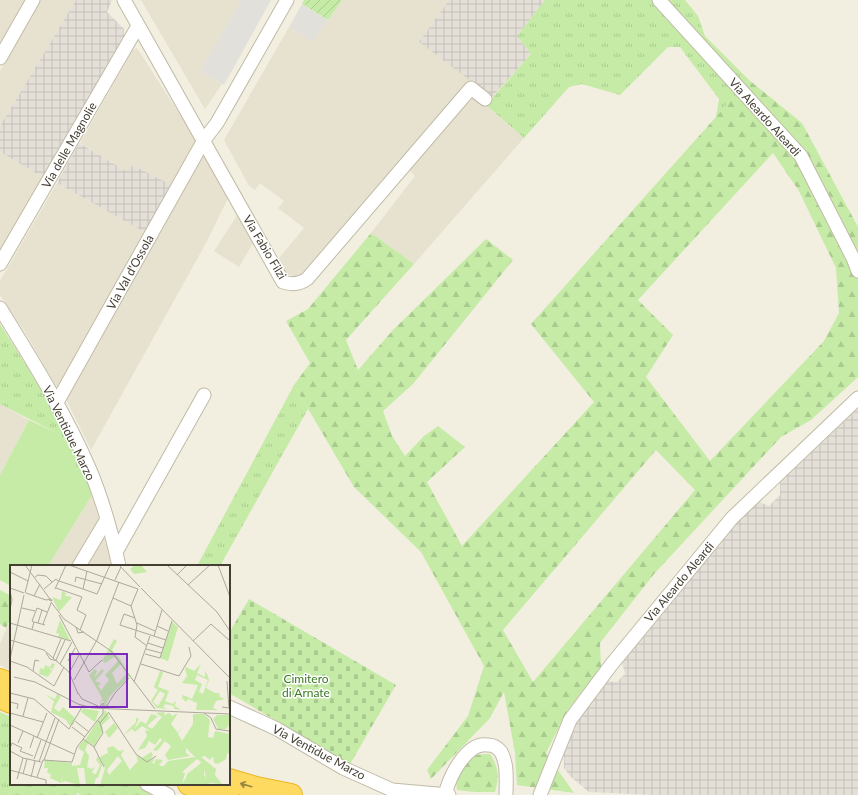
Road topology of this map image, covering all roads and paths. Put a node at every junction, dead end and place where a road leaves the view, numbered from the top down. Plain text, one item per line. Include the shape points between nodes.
1 (33, 0) edge
2 (124, 0) edge
3 (286, 0) edge
4 (658, 0) edge
5 (138, 26) junction
6 (0, 58) edge
7 (485, 99) dead end
8 (204, 140) junction
9 (0, 264) edge
10 (858, 271) edge
11 (0, 308) edge
12 (204, 395) dead end
13 (858, 398) edge
14 (56, 404) junction
15 (107, 519) junction
16 (116, 552) junction
17 (80, 565) edge
18 (119, 565) edge
19 (0, 680) edge
20 (10, 685) edge
21 (0, 697) edge
22 (10, 702) edge
23 (235, 714) edge
24 (230, 780) edge
25 (149, 785) edge
26 (192, 785) edge
27 (168, 795) edge
28 (227, 795) edge
29 (291, 795) edge
30 (445, 795) edge
31 (449, 795) edge
32 (506, 795) edge
33 (540, 795) edge

1 - 6 street
2 - 5 street, Via Fabio Filzi
3 - 8 street, Via Val d'Ossola via 217,123
4 - 10 street, Via Aleardo Aleardi via 801,156
5 - 8 street, Via Fabio Filzi
5 - 9 street, Via delle Magnolie
7 - 8 street, Via Fabio Filzi via 471,88 307,279 289,284 284,282
8 - 14 street, Via Val d'Ossola
11 - 14 street, Via Ventidue Marzo
12 - 16 street
13 - 33 street, Via Aleardo Aleardi via 732,518 611,665 570,720
14 - 15 street, Via Ventidue Marzo via 90,470
15 - 16 street, Via Ventidue Marzo
15 - 17 street
16 - 18 street, Via Ventidue Marzo
19 - 20 highway
21 - 22 highway
23 - 30 street, Via Ventidue Marzo via 277,729 343,768 392,790
29 -> 24 highway
25 - 27 street
26 - 28 highway
30 - 31 street, Via Ventidue Marzo
30 - 32 street via 455,769 469,752 480,745 492,745 501,753 505,765

